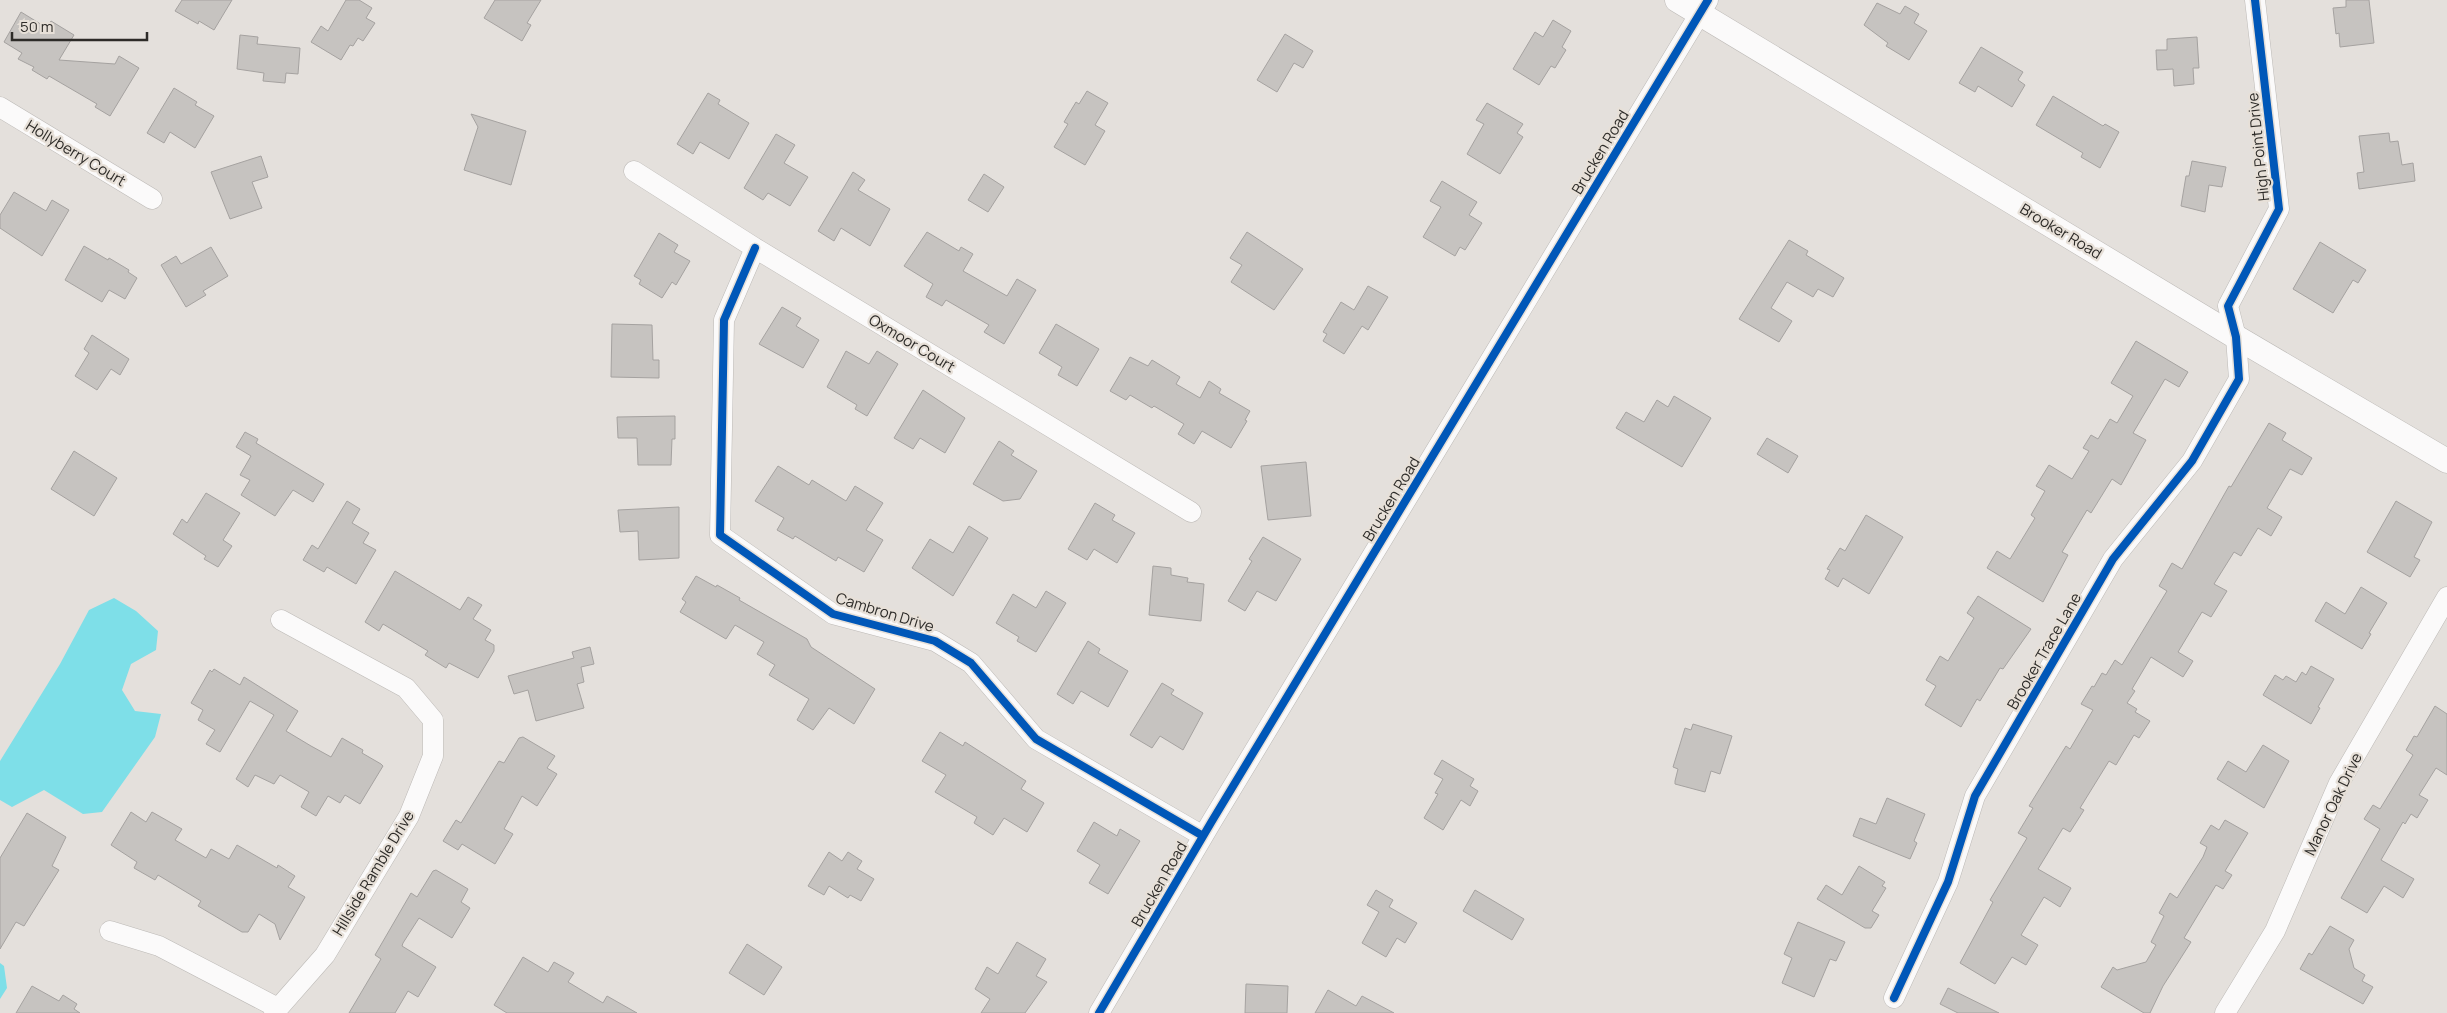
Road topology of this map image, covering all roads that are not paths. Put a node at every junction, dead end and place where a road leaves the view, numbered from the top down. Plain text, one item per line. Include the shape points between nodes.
1 (1677, 0) edge
2 (2256, 0) edge
3 (1704, 7) edge
4 (0, 107) edge
5 (634, 171) dead end
6 (152, 199) dead end
7 (755, 248) junction
8 (2236, 337) junction
9 (2447, 461) edge
10 (1191, 512) dead end
11 (2447, 597) edge
12 (280, 620) dead end
13 (1203, 836) junction
14 (110, 931) dead end
15 (1894, 998) dead end
16 (276, 1010) edge
17 (1099, 1013) edge
18 (2225, 1013) edge

1 - 3 street, Brooker Road
2 - 8 street, High Point Drive via 2279,209 2228,306
3 - 8 street, Brooker Road
3 - 13 street, Brucken Road
4 - 6 street, Hollyberry Court
5 - 7 street, Oxmoor Court
7 - 10 street, Oxmoor Court
7 - 13 street, Cambron Drive via 724,320 720,535 833,614 935,641 972,663 1036,739
8 - 9 street, Brooker Road
8 - 15 street, Brooker Trace Lane via 2239,379 2192,460 2113,559 1975,796 1948,882
11 - 18 street, Manor Oak Drive via 2339,784 2276,931
12 - 16 street, Hillside Ramble Drive via 406,688 433,720 432,756 409,816 325,955
13 - 17 street, Brucken Road
14 - 16 street via 159,946

